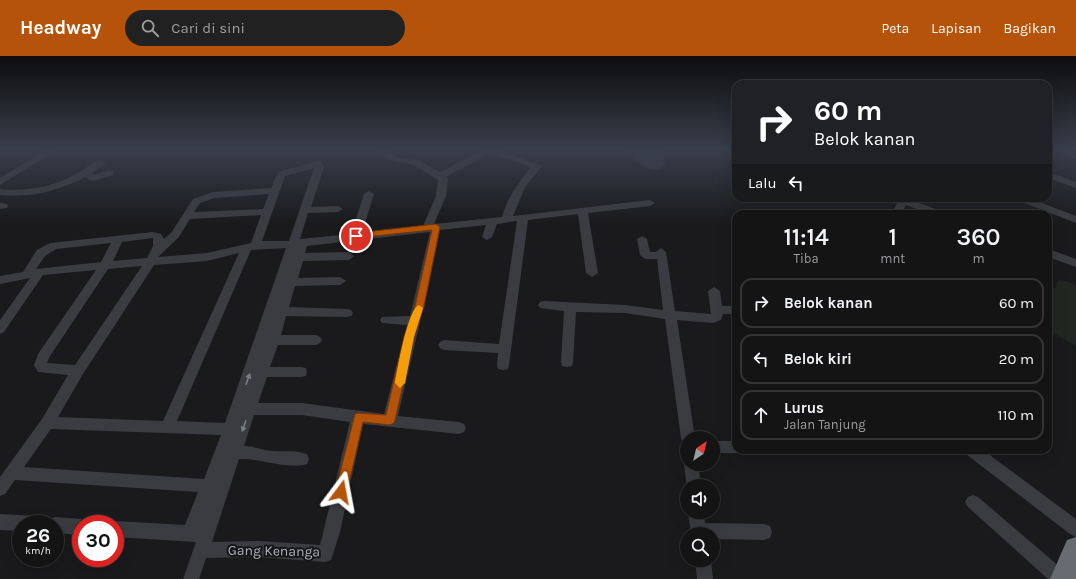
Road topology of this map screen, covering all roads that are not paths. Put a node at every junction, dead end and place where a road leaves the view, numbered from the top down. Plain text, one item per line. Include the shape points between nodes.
1 (12, 174) edge
2 (84, 174) edge
3 (88, 174) edge
4 (105, 174) edge
5 (282, 174) edge
6 (316, 174) edge
7 (437, 174) edge
8 (443, 174) edge
9 (530, 174) edge
10 (440, 176) junction
11 (1052, 176) edge
12 (0, 182) edge
13 (1076, 185) edge
14 (276, 191) junction
15 (0, 192) edge
16 (368, 194) dead end
17 (906, 202) edge
18 (1030, 202) edge
19 (650, 203) dead end
20 (338, 209) dead end
21 (305, 210) junction
22 (929, 210) edge
23 (1051, 210) edge
24 (583, 211) junction
25 (1052, 211) edge
26 (267, 212) junction
27 (187, 216) junction
28 (523, 217) junction
29 (507, 218) junction
30 (493, 220) junction
31 (1076, 220) edge
32 (432, 227) junction
33 (356, 236) junction
34 (487, 237) dead end
35 (118, 239) junction
36 (642, 239) dead end
37 (298, 243) junction
38 (250, 246) junction
39 (1052, 254) edge
40 (153, 256) junction
41 (349, 256) dead end
42 (299, 258) junction
43 (1076, 263) edge
44 (105, 265) junction
45 (40, 272) junction
46 (592, 273) dead end
47 (27, 274) junction
48 (0, 280) edge
49 (340, 281) dead end
50 (292, 282) junction
51 (714, 291) dead end
52 (544, 305) dead end
53 (571, 307) junction
54 (732, 310) edge
55 (282, 311) junction
56 (717, 311) junction
57 (346, 313) dead end
58 (670, 315) junction
59 (386, 320) dead end
60 (414, 321) junction
61 (0, 329) edge
62 (273, 340) junction
63 (316, 340) dead end
64 (444, 345) dead end
65 (505, 349) junction
66 (567, 362) dead end
67 (503, 365) dead end
68 (78, 370) junction
69 (262, 372) junction
70 (301, 372) dead end
71 (249, 409) junction
72 (358, 417) junction
73 (390, 420) junction
74 (47, 423) junction
75 (167, 428) junction
76 (459, 428) dead end
77 (230, 430) junction
78 (687, 431) edge
79 (720, 447) edge
80 (732, 447) edge
81 (235, 452) junction
82 (977, 454) edge
83 (302, 458) dead end
84 (12, 473) junction
85 (208, 486) junction
86 (0, 489) edge
87 (973, 502) dead end
88 (0, 522) edge
89 (12, 523) edge
90 (1076, 529) edge
91 (124, 530) edge
92 (764, 532) dead end
93 (720, 533) edge
94 (190, 534) junction
95 (207, 534) junction
96 (1076, 549) edge
97 (202, 550) junction
98 (704, 567) edge
99 (191, 579) edge
100 (705, 579) edge
101 (1062, 579) edge

1 - 12 street
2 - 15 street via 57,186 24,193
3 - 4 street via 92,178
5 - 14 street
6 - 21 street
7 - 10 street
8 - 10 street
9 - 29 street via 521,186
10 - 32 street via 444,183
11 - 13 street
14 - 26 street
14 - 27 street via 213,195 196,201
16 - 33 street
17 - 22 street
18 - 23 street
19 - 24 street
20 - 21 street
21 - 37 street
24 - 28 street
24 - 46 street
25 - 31 street
26 - 27 street
26 - 38 street
27 - 40 street via 175,235
28 - 29 street
28 - 65 street
29 - 30 street
30 - 32 street
30 - 34 street
32 - 33 street
32 - 60 street via 420,306
33 - 37 street
35 - 40 street via 157,236 160,244
35 - 44 street
35 - 47 street via 47,248
36 - 58 street via 645,255 661,254
37 - 38 street
37 - 42 street
77 -> 37 street
38 - 40 street via 208,257
38 - 75 street
39 - 43 street
40 - 44 street
40 - 68 street
41 - 42 street
42 - 50 street
44 - 45 street
44 - 68 street via 44,354 40,366
45 - 47 street
45 - 61 street
47 - 48 street
49 - 50 street
50 - 55 street
51 - 56 street
52 - 53 street
53 - 58 street via 625,309
53 - 66 street
54 - 56 street
55 - 57 street
55 - 62 street
56 - 58 street via 717,317 713,319
58 - 78 street
59 - 60 street
60 - 73 street
62 - 63 street
62 - 69 street
64 - 65 street
65 - 67 street
68 - 74 street
69 - 70 street
69 - 71 street
71 - 72 street via 302,409
71 -> 81 street
72 - 73 street
72 - 97 street, Gang Kenanga via 327,552 323,555 291,550
73 - 76 street
74 - 75 street
74 - 84 street
75 - 77 street
77 - 85 street
79 - 80 street
81 - 83 street
81 - 95 street
82 - 90 street
84 - 85 street
84 - 86 street
85 - 94 street
87 - 101 street
88 - 89 street
91 - 94 street
92 - 93 street
94 - 95 street
95 - 97 street
96 - 101 highway
97 - 99 street
98 - 100 street

